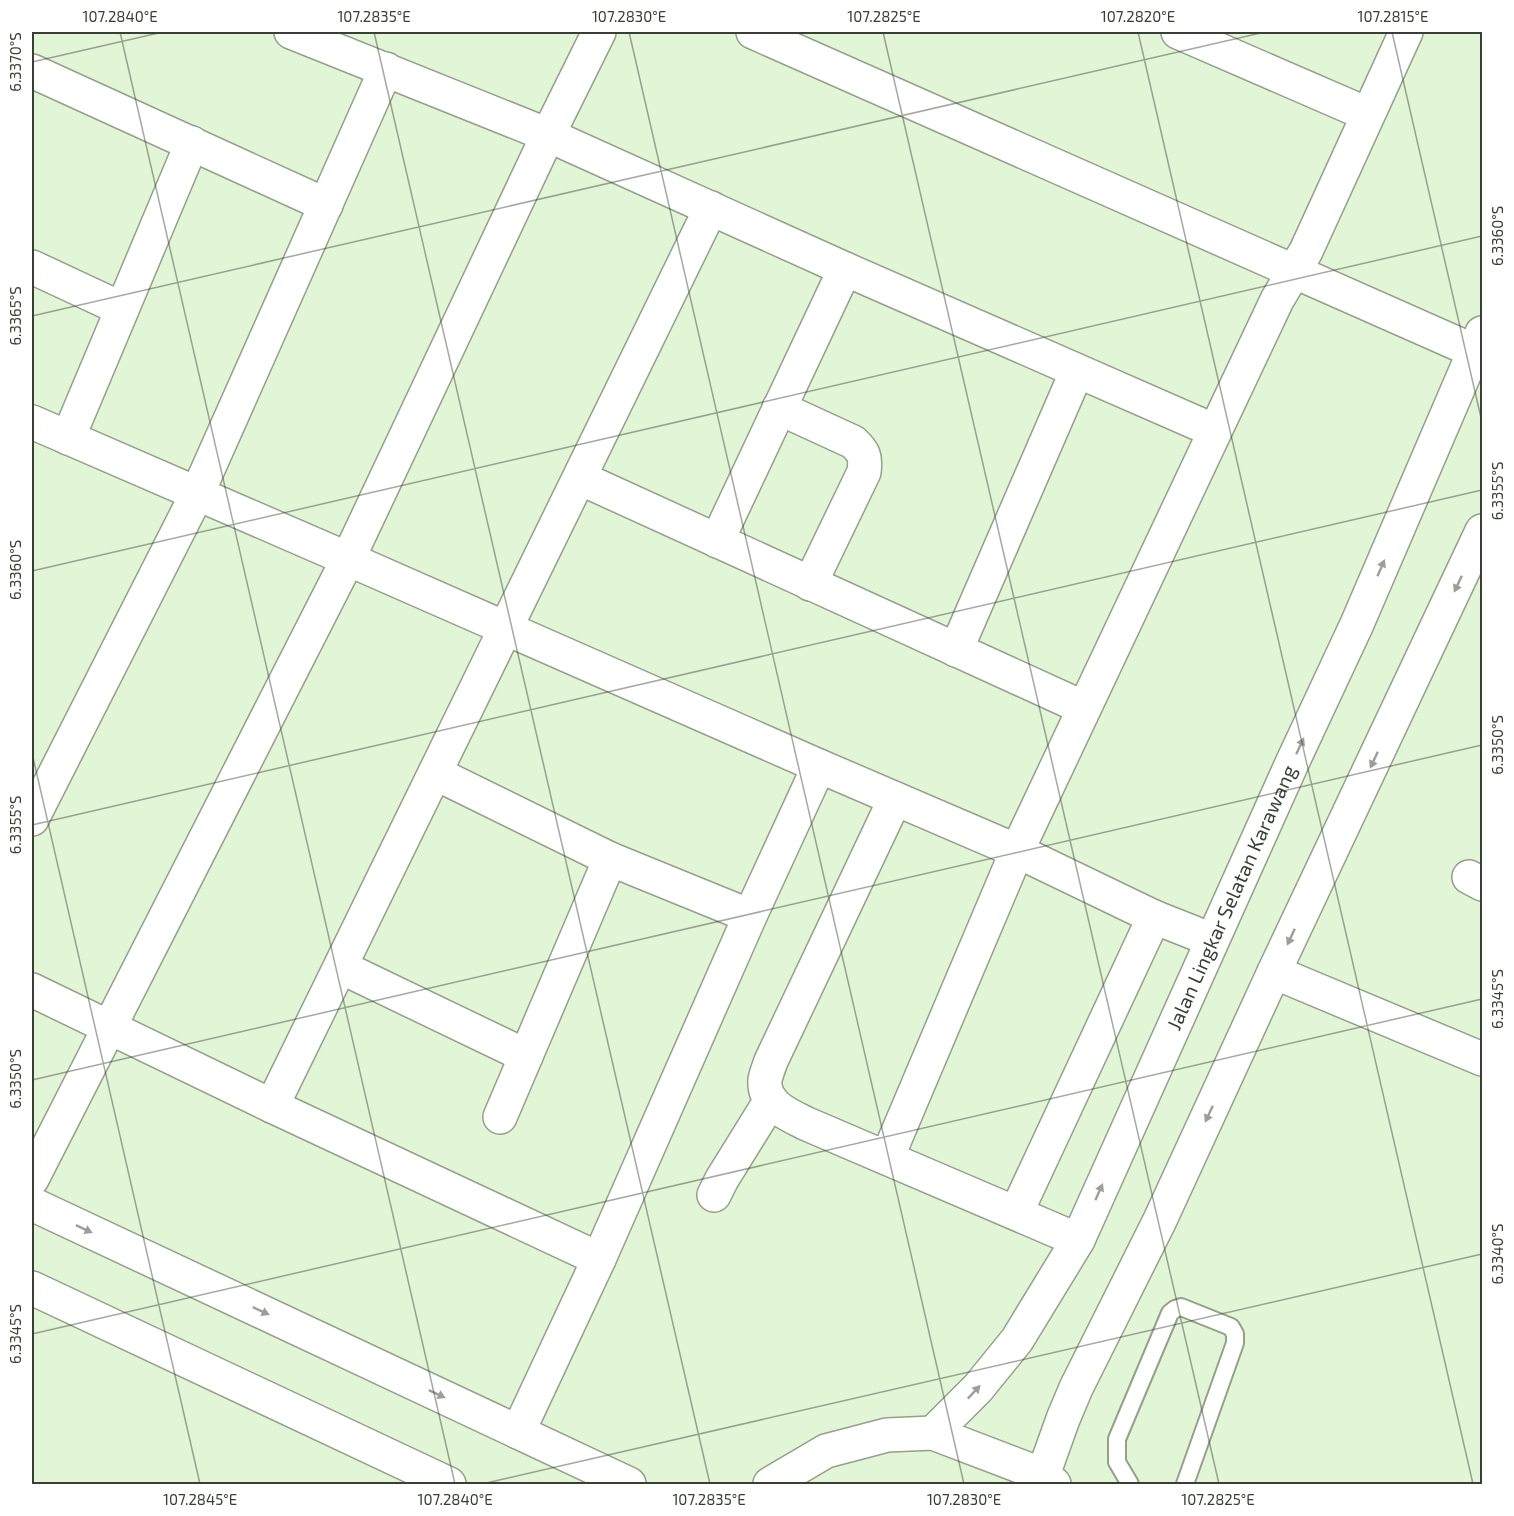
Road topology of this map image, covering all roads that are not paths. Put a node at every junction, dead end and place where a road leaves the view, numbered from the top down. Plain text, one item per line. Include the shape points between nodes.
1 (291, 32) edge
2 (599, 32) edge
3 (753, 32) edge
4 (1178, 32) edge
5 (1406, 32) edge
6 (1234, 43) edge
7 (386, 69) junction
8 (32, 71) edge
9 (1367, 114) junction
10 (548, 135) junction
11 (192, 143) junction
12 (326, 205) junction
13 (711, 208) junction
14 (32, 267) edge
15 (845, 268) junction
16 (1294, 271) junction
17 (122, 309) junction
18 (1478, 342) edge
19 (1077, 371) junction
20 (779, 408) junction
21 (32, 422) edge
22 (1215, 431) junction
23 (68, 438) junction
24 (580, 478) junction
25 (197, 494) junction
26 (1482, 531) edge
27 (717, 541) junction
28 (348, 559) junction
29 (810, 584) junction
30 (506, 628) junction
31 (956, 650) junction
32 (1084, 708) junction
33 (819, 766) junction
34 (435, 773) junction
35 (895, 799) junction
36 (32, 819) edge
37 (1017, 851) junction
38 (610, 859) junction
39 (750, 916) junction
40 (1154, 917) junction
41 (1212, 940) junction
42 (340, 967) junction
43 (1275, 972) junction
44 (32, 990) edge
45 (109, 1028) junction
46 (526, 1056) junction
47 (1482, 1059) edge
48 (771, 1100) junction
49 (272, 1106) junction
50 (500, 1117) dead end
51 (887, 1158) junction
52 (32, 1179) edge
53 (714, 1195) dead end
54 (32, 1204) edge
55 (1016, 1213) junction
56 (1078, 1240) junction
57 (600, 1259) junction
58 (32, 1288) edge
59 (518, 1432) junction
60 (933, 1433) junction
61 (1048, 1480) edge
62 (449, 1485) edge
63 (629, 1485) edge
64 (770, 1485) edge
65 (1130, 1485) edge
66 (1185, 1485) edge

1 - 7 street
2 - 10 street
3 - 16 street
4 - 6 street
5 - 9 street
6 - 9 street
7 - 10 street
7 - 12 street
8 - 11 street
9 - 16 street
10 - 13 street
10 - 28 street
11 - 12 street
11 - 17 street
12 - 25 street
13 - 15 street
13 - 24 street
14 - 17 street
15 - 19 street
15 - 20 street
16 - 18 street
16 - 22 street
17 - 23 street
41 -> 18 street, Jalan Lingkar Selatan Karawang via 1357,624
19 - 22 street
19 - 31 street
20 - 27 street
20 - 29 street via 853,442 865,461 864,472
21 - 23 street
22 - 32 street
23 - 25 street
24 - 27 street
24 - 30 street
25 - 28 street
25 - 36 street
26 -> 43 street
27 - 29 street
28 - 30 street
28 - 45 street
29 - 31 street
30 - 33 street
30 - 34 street
31 - 32 street
32 - 37 street
33 - 35 street
33 - 39 street
34 - 38 street
34 - 42 street
35 - 37 street
35 - 48 street via 771,1061 765,1083
37 - 40 street
37 - 51 street
38 - 39 street
38 - 46 street
39 - 57 street
40 - 41 street
40 - 55 street
56 -> 41 street, Jalan Lingkar Selatan Karawang
42 - 46 street
42 - 49 street
43 - 47 street
43 -> 61 street via 1062,1419
44 - 45 street
45 - 49 street
45 - 52 street
46 - 50 street
48 - 51 street via 807,1124
48 - 53 street
49 - 57 street
51 - 55 street
54 -> 59 street
55 - 56 street
60 -> 56 street, Jalan Lingkar Selatan Karawang via 978,1388 1017,1340
57 - 59 street
58 - 62 street
59 - 63 street
60 - 61 street
60 - 64 street via 888,1435 826,1451
65 - 66 lane via 1117,1462 1118,1438 1170,1313 1181,1307 1231,1327 1236,1343

